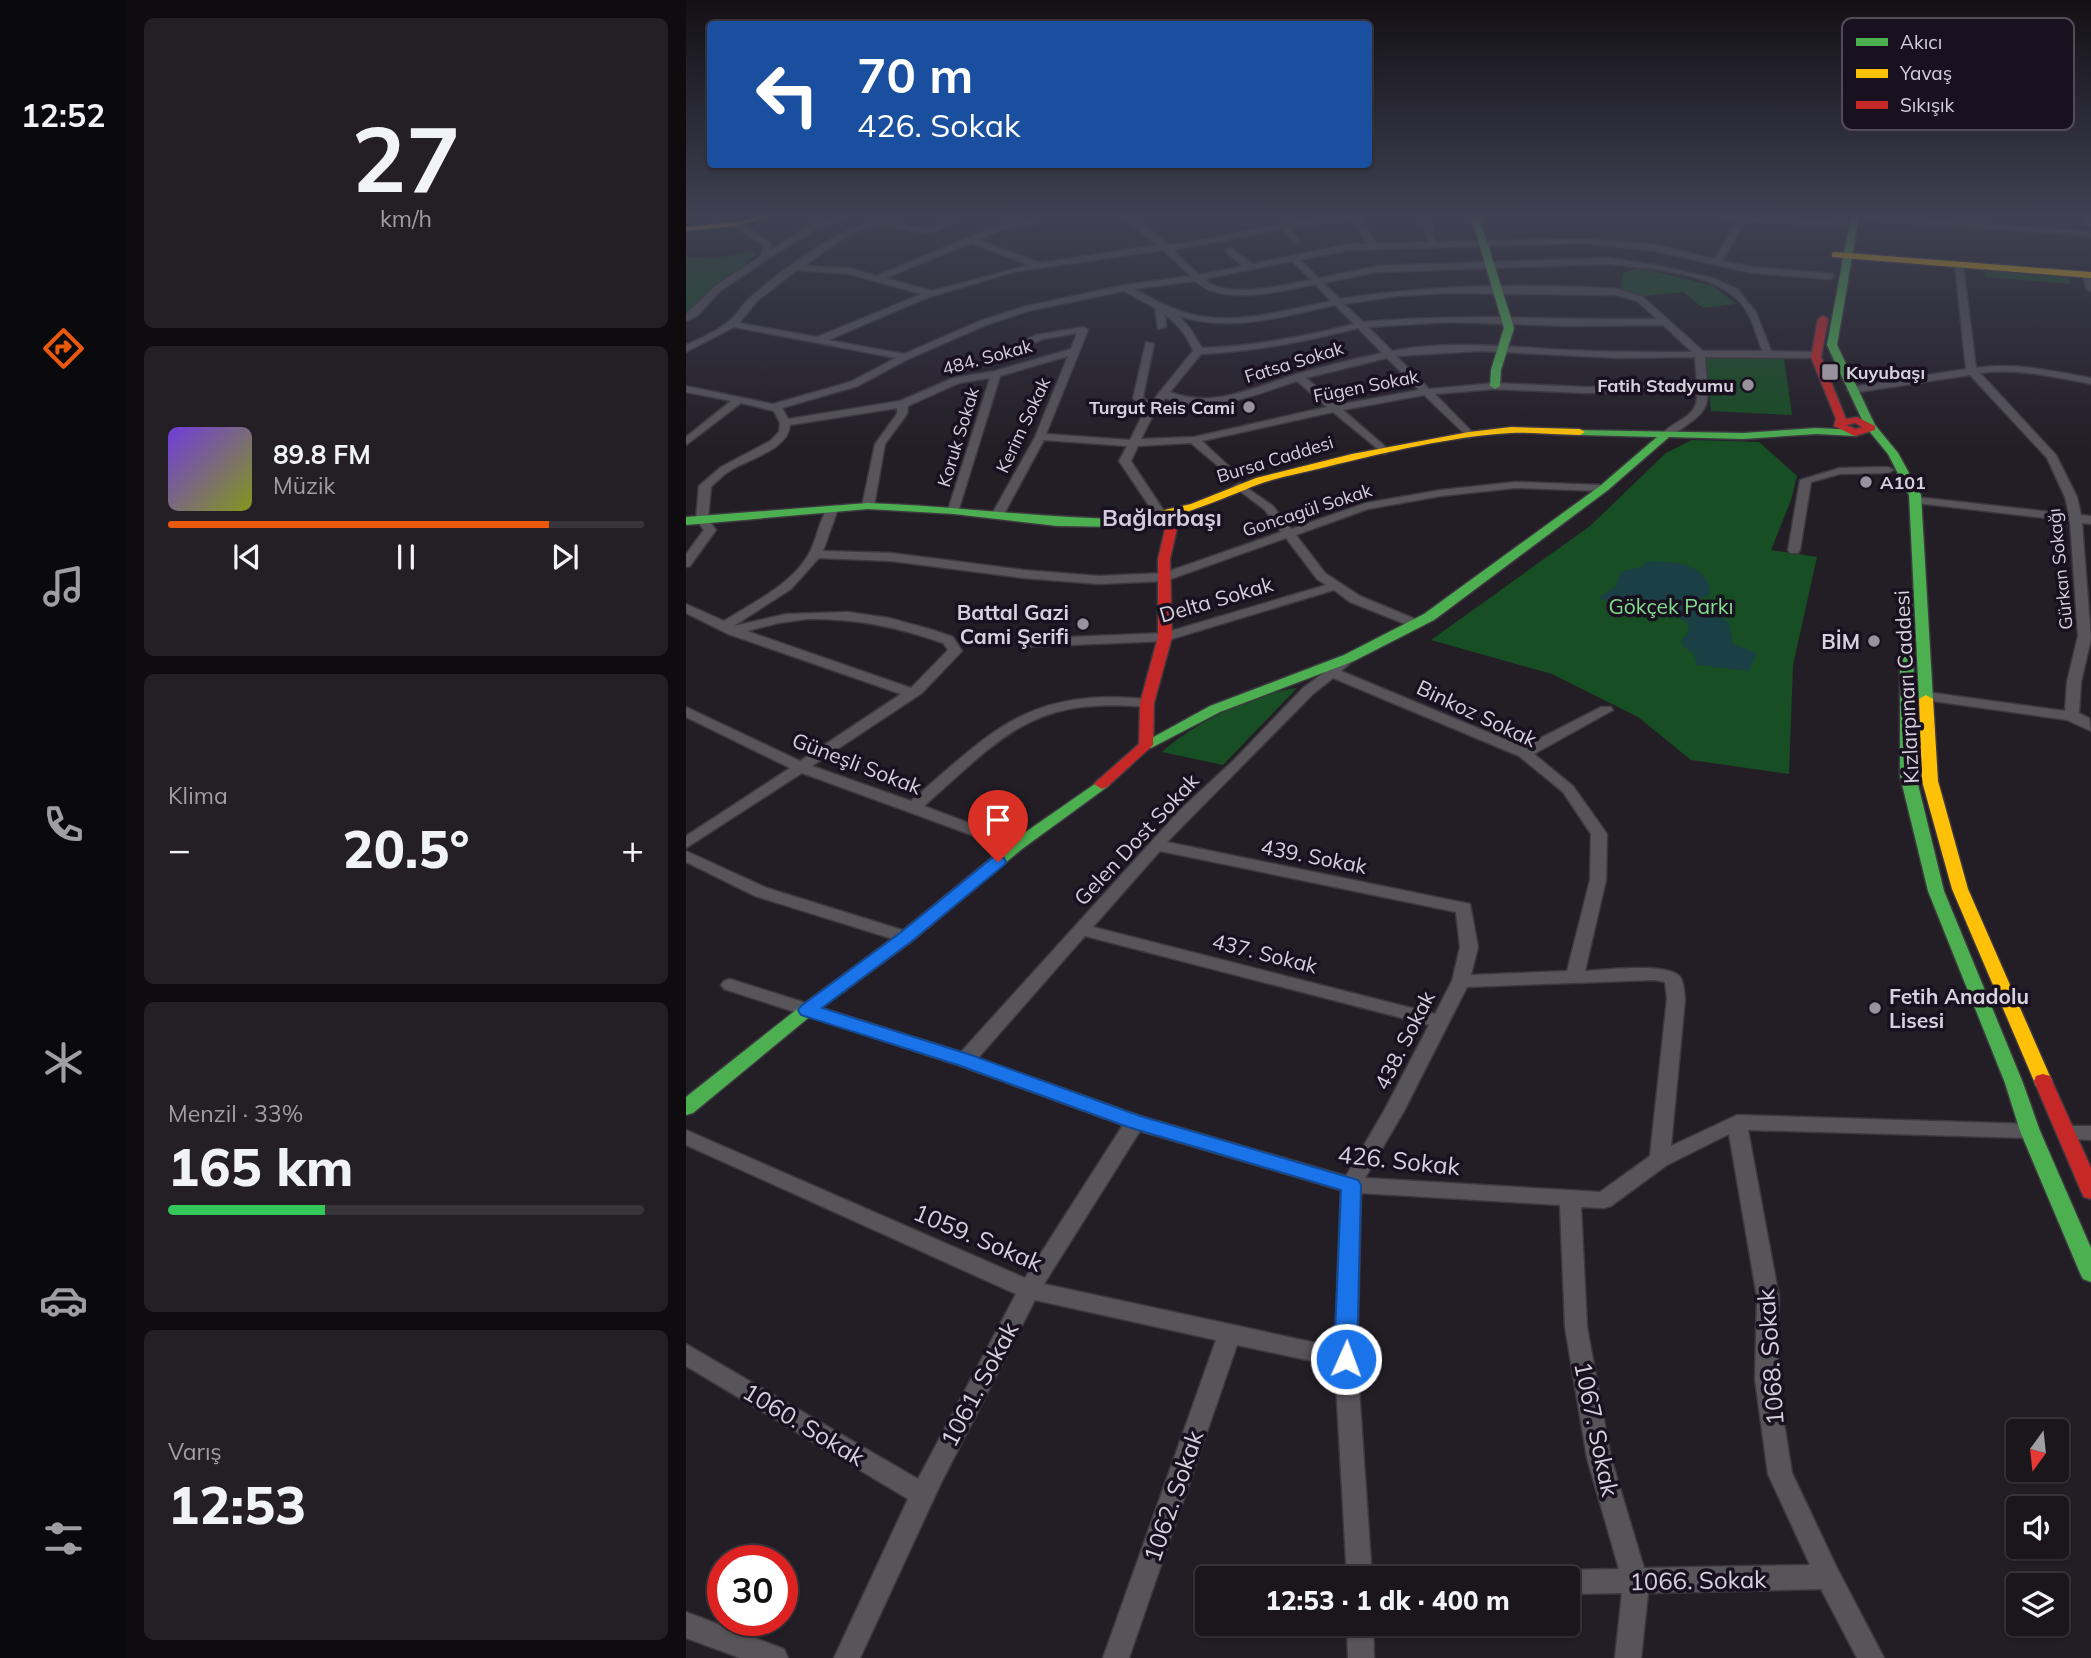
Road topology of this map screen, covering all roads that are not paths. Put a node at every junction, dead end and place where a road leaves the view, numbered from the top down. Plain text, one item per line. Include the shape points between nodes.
1 (713, 293) edge
2 (762, 293) edge
3 (930, 293) edge
4 (1100, 293) edge
5 (1135, 293) edge
6 (1329, 293) edge
7 (1395, 293) edge
8 (1499, 293) edge
9 (1622, 293) edge
10 (1748, 293) edge
11 (1827, 293) edge
12 (1838, 293) edge
13 (1962, 293) edge
14 (1337, 302) junction
15 (1160, 307) junction
16 (686, 318) edge
17 (1508, 321) junction
18 (1667, 322) junction
19 (732, 324) junction
20 (1361, 326) junction
21 (1161, 327) dead end
22 (819, 340) junction
23 (1149, 344) dead end
24 (686, 349) edge
25 (1504, 349) junction
26 (1076, 350) junction
27 (1198, 351) junction
28 (1766, 352) junction
29 (1700, 354) junction
30 (998, 355) dead end
31 (1390, 355) junction
32 (1817, 355) junction
33 (905, 357) junction
34 (1971, 370) junction
35 (996, 374) junction
36 (1299, 377) junction
37 (2091, 381) edge
38 (1495, 386) junction
39 (1701, 388) junction
40 (686, 389) edge
41 (1852, 390) junction
42 (1426, 391) junction
43 (1162, 393) junction
44 (739, 400) junction
45 (903, 404) junction
46 (773, 407) junction
47 (1335, 408) junction
48 (1150, 410) junction
49 (785, 423) junction
50 (1840, 423) junction
51 (1863, 429) junction
52 (1668, 433) junction
53 (1469, 435) junction
54 (1040, 437) junction
55 (1194, 440) junction
56 (686, 442) edge
57 (1133, 443) junction
58 (1384, 450) junction
59 (1888, 470) junction
60 (1235, 480) junction
61 (1604, 488) junction
62 (1916, 500) junction
63 (868, 506) junction
64 (832, 509) junction
65 (954, 510) junction
66 (998, 514) junction
67 (1162, 517) junction
68 (2076, 519) junction
69 (694, 520) edge
70 (2091, 520) edge
71 (1289, 532) junction
72 (1794, 550) dead end
73 (815, 554) junction
74 (686, 563) edge
75 (1165, 577) junction
76 (1335, 586) junction
77 (686, 608) edge
78 (1415, 624) junction
79 (728, 629) junction
80 (1165, 637) junction
81 (1023, 643) dead end
82 (1349, 658) junction
83 (1332, 672) junction
84 (912, 693) junction
85 (1926, 696) junction
86 (1147, 703) junction
87 (1606, 710) dead end
88 (686, 711) edge
89 (2072, 717) junction
90 (2091, 719) edge
91 (2091, 727) edge
92 (1146, 745) junction
93 (1524, 753) junction
94 (802, 768) junction
95 (913, 807) junction
96 (686, 843) edge
97 (1156, 845) junction
98 (1017, 846) junction
99 (686, 856) edge
100 (1464, 908) joint
101 (1081, 929) junction
102 (906, 937) junction
103 (1574, 978) junction
104 (1461, 981) junction
105 (730, 985) dead end
106 (807, 1010) junction
107 (1438, 1021) junction
108 (965, 1060) junction
109 (686, 1108) edge
110 (1135, 1122) junction
111 (1737, 1122) junction
112 (2030, 1130) junction
113 (2067, 1133) junction
114 (2091, 1133) edge
115 (686, 1137) edge
116 (1660, 1160) junction
117 (1351, 1185) junction
118 (2091, 1191) edge
119 (1570, 1198) junction
120 (2091, 1273) edge
121 (1029, 1290) junction
122 (1229, 1335) junction
123 (686, 1354) edge
124 (1346, 1359) junction
125 (921, 1494) junction
126 (1359, 1566) edge
127 (1828, 1577) junction
128 (1580, 1582) edge
129 (1636, 1582) junction
130 (686, 1625) edge
131 (1360, 1636) edge
132 (775, 1658) edge
133 (847, 1658) edge
134 (1116, 1658) edge
135 (1361, 1658) edge
136 (1629, 1658) edge
137 (1871, 1658) edge

1 - 16 street
2 - 19 street
3 - 22 street
4 - 33 street via 983,323
5 - 15 street
6 - 14 street
7 - 14 street
8 - 17 main road
9 - 18 street via 1640,299
10 - 28 street
11 - 32 main road, Kızlarpınarı Caddesi
12 - 41 main road, Kızlarpınarı Caddesi via 1832,345
13 - 34 street
14 - 15 street via 1224,321
14 - 20 street
15 - 21 street
15 - 27 street via 1183,323
17 - 18 street
17 - 20 street via 1448,319
17 - 25 main road
18 - 29 street
19 - 22 street
19 - 24 street
20 - 27 street via 1295,342
20 - 31 street
22 - 33 street
23 - 48 street via 1138,398
25 - 29 street, Fatsa Sokak
25 - 31 street, Fatsa Sokak via 1449,348
25 - 38 main road via 1498,356
26 - 30 street via 1083,330 1039,338
26 - 35 street, 484. Sokak
26 - 54 street, Kerim Sokak
27 - 43 street
28 - 29 street, Fatsa Sokak
28 - 32 street, Fatsa Sokak
29 - 39 street
31 - 36 street, Fatsa Sokak
31 - 42 street
32 - 50 main road, Kızlarpınarı Caddesi
33 - 46 street via 855,384
34 - 37 street via 2031,370
34 - 41 street
34 - 68 street, Gürkan Sokağı via 2052,457
35 - 45 street, 484. Sokak via 957,380
35 - 65 street, Koruk Sokak
36 - 43 street, Fatsa Sokak via 1204,404
36 - 47 street
38 - 39 street, Fügen Sokak
38 - 42 street, Fügen Sokak
39 - 52 street via 1703,404 1697,414
40 - 44 street
41 - 51 main road, Kızlarpınarı Caddesi
42 - 47 street, Fügen Sokak
42 - 53 street
43 - 48 street
44 - 46 street
44 - 56 street
45 - 49 street, 484. Sokak
45 - 63 street via 902,414 880,444
46 - 49 street
47 - 55 street, Fügen Sokak
47 - 58 street
48 - 57 street
49 - 69 street via 774,443 725,469 705,486
50 - 51 main road via 1857,421
50 - 52 main road via 1742,433
51 - 52 main road via 1743,436
51 - 59 main road, Kızlarpınarı Caddesi
51 - 62 main road, Kızlarpınarı Caddesi via 1893,453
52 - 53 main road, Bursa Caddesi via 1524,430
52 - 61 main road
53 - 58 main road, Bursa Caddesi
54 - 57 street, Fügen Sokak
54 - 66 street, Kerim Sokak
55 - 57 street, Fügen Sokak
55 - 60 street
57 - 67 street via 1125,461
58 - 60 main road, Bursa Caddesi
59 - 72 street via 1840,471 1806,480
59 - 112 main road, Kızlarpınarı Caddesi via 1900,489 1905,525 1908,776 1936,891
60 - 67 main road, Bursa Caddesi
60 - 71 street
61 - 71 street, Goncagül Sokak via 1515,485 1441,493 1366,506
61 - 78 main road via 1448,605
62 - 68 street
62 - 85 main road, Kızlarpınarı Caddesi
63 - 64 main road, Bursa Caddesi
63 - 65 main road, Bursa Caddesi
64 - 69 main road, Bursa Caddesi
64 - 73 street
65 - 66 main road, Bursa Caddesi
66 - 67 main road, Bursa Caddesi via 1097,523
67 - 75 main road via 1172,524
68 - 70 street
68 - 89 street, Gürkan Sokağı via 2085,636 2074,682
69 - 74 street via 710,530
71 - 75 street, Goncagül Sokak
71 - 76 street via 1321,576
73 - 75 street, Goncagül Sokak via 891,557 1099,580
73 - 79 street via 776,594
75 - 80 main road
76 - 78 street
76 - 80 street, Delta Sokak
77 - 79 street
78 - 82 main road
79 - 84 street
79 - 84 street via 833,615 868,617 948,640 955,651
80 - 81 street, Delta Sokak
80 - 86 main road
82 - 83 street, Gelen Dost Sokak
82 - 92 main road via 1215,709
83 - 93 street, Binkoz Sokak
83 - 97 street, Gelen Dost Sokak
84 - 94 street
85 - 89 street
85 - 113 main road, Kızlarpınarı Caddesi via 1930,781 1960,889
86 - 92 main road
86 - 95 street via 1059,705 1028,717 1003,731
87 - 93 street
88 - 94 street, Güneşli Sokak
89 - 90 street
89 - 91 street
92 - 98 main road via 1094,791
93 - 103 street, Binkoz Sokak via 1569,789 1599,834 1598,880
94 - 95 street, Güneşli Sokak
94 - 96 street
95 - 98 street, Güneşli Sokak
97 - 100 street, 439. Sokak
97 - 101 street, Gelen Dost Sokak
98 - 102 main road
99 - 102 street via 761,891
100 - 104 street, 438. Sokak via 1469,947
101 - 107 street, 437. Sokak
101 - 108 street, Gelen Dost Sokak
102 - 106 main road
103 - 104 street
103 - 116 street via 1654,974 1674,980
104 - 107 street, 438. Sokak
105 - 106 street, 426. Sokak
106 - 108 street, 426. Sokak
106 - 109 main road
107 - 117 street, 438. Sokak
108 - 110 street, 426. Sokak
110 - 117 street, 426. Sokak
110 - 121 street, 1061. Sokak
111 - 112 street, 426. Sokak
111 - 116 street, 426. Sokak
111 - 127 street, 1068. Sokak via 1768,1297 1766,1380 1780,1474
112 - 120 main road, Kızlarpınarı Caddesi
113 - 114 street
113 - 118 main road, Kızlarpınarı Caddesi
115 - 121 street, 1059. Sokak
116 - 119 street, 426. Sokak via 1604,1199
117 - 119 street, 426. Sokak
117 - 124 street
119 - 129 street, 1067. Sokak via 1576,1327 1598,1458
121 - 122 street, 1059. Sokak
121 - 125 street, 1061. Sokak
122 - 124 street, 1059. Sokak
122 - 134 street, 1062. Sokak
123 - 125 street, 1060. Sokak
124 - 126 street
125 - 133 street, 1061. Sokak
127 - 129 street, 1066. Sokak
127 - 137 street, 1068. Sokak
128 - 129 street, 1066. Sokak
129 - 136 street, 1067. Sokak
130 - 132 street
131 - 135 street

